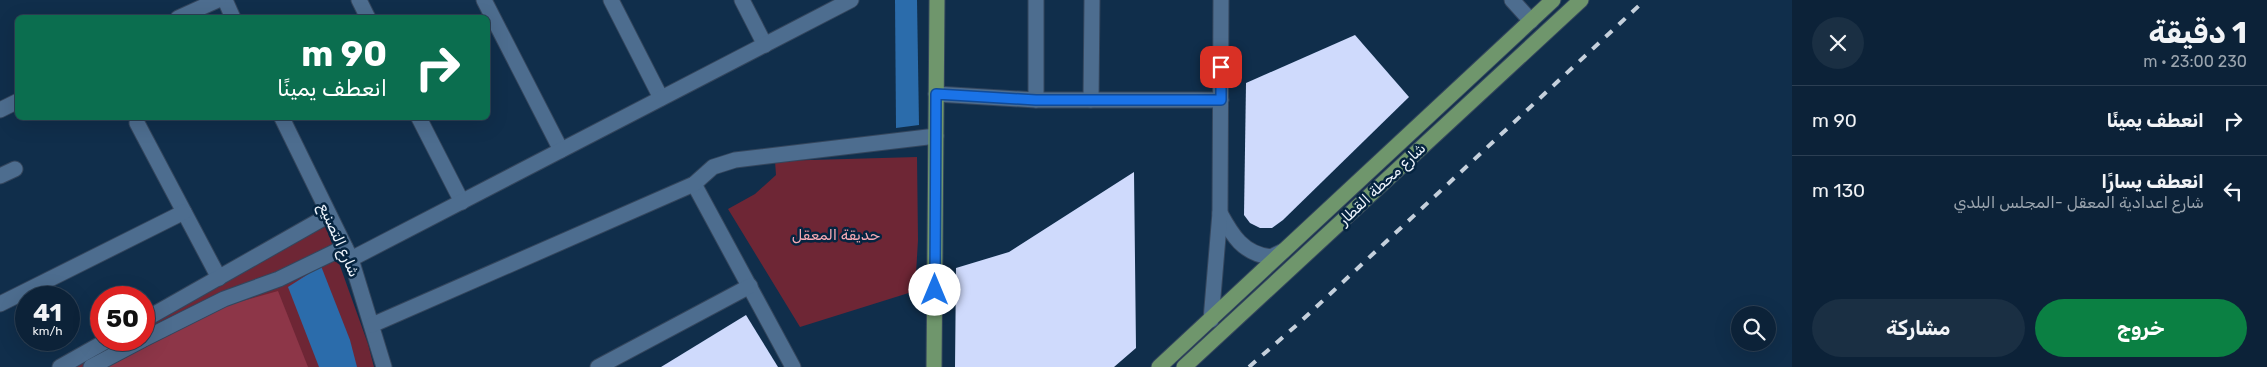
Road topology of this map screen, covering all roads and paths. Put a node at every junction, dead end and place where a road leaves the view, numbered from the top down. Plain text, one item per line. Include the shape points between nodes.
1 (218, 0) edge
2 (225, 0) edge
3 (359, 0) edge
4 (484, 0) edge
5 (611, 0) edge
6 (742, 0) edge
7 (851, 0) edge
8 (937, 0) edge
9 (1036, 0) edge
10 (1092, 0) edge
11 (1221, 0) edge
12 (1512, 0) edge
13 (1553, 0) edge
14 (1581, 0) edge
15 (185, 15) edge
16 (232, 15) edge
17 (366, 15) edge
18 (1531, 21) junction
19 (764, 45) junction
20 (936, 94) junction
21 (662, 98) junction
22 (1036, 100) junction
23 (1091, 100) junction
24 (1221, 100) junction
25 (15, 102) edge
26 (0, 110) edge
27 (283, 120) edge
28 (420, 120) edge
29 (137, 123) dead end
30 (936, 136) junction
31 (561, 150) junction
32 (15, 169) dead end
33 (0, 176) edge
34 (694, 184) junction
35 (462, 202) junction
36 (184, 212) junction
37 (1220, 213) junction
38 (329, 215) junction
39 (1286, 250) junction
40 (348, 253) junction
41 (219, 278) junction
42 (750, 286) junction
43 (0, 304) edge
44 (155, 314) edge
45 (1211, 320) junction
46 (372, 325) junction
47 (155, 334) edge
48 (90, 350) edge
49 (122, 351) edge
50 (60, 367) edge
51 (91, 367) edge
52 (384, 367) edge
53 (598, 367) edge
54 (793, 367) edge
55 (934, 367) edge
56 (1159, 367) edge
57 (1184, 367) edge

1 - 15 street
2 - 16 street
3 - 17 street
4 - 31 street
5 - 21 street
6 - 19 street
7 - 19 street
8 - 20 main road
9 - 22 street
10 - 23 street
11 - 24 street
12 - 18 street
13 - 18 main road, شارع محطة القطار
14 - 57 main road, شارع محطة القطار
18 - 39 main road, شارع محطة القطار
19 - 21 street
20 - 22 street
20 - 30 main road
21 - 31 street
22 - 23 street
23 - 24 street
24 - 37 street
25 - 26 street
27 - 38 street, شارع التصنيع
28 - 35 street
29 - 36 street
30 - 34 street via 735,160 713,166
30 - 55 main road
31 - 35 street
32 - 33 street
34 - 42 street
34 - 46 street
35 - 40 street
36 - 41 street
36 - 43 street
37 - 39 street via 1233,237 1249,251 1270,257
37 - 45 street
38 - 40 street, شارع التصنيع
38 - 41 street
39 - 45 main road, شارع محطة القطار
40 - 46 street, شارع التصنيع
40 - 47 street via 224,299
41 - 44 street
42 - 53 street
42 - 54 street
45 - 56 main road, شارع محطة القطار
46 - 52 street, شارع التصنيع
48 - 50 street
49 - 51 street

